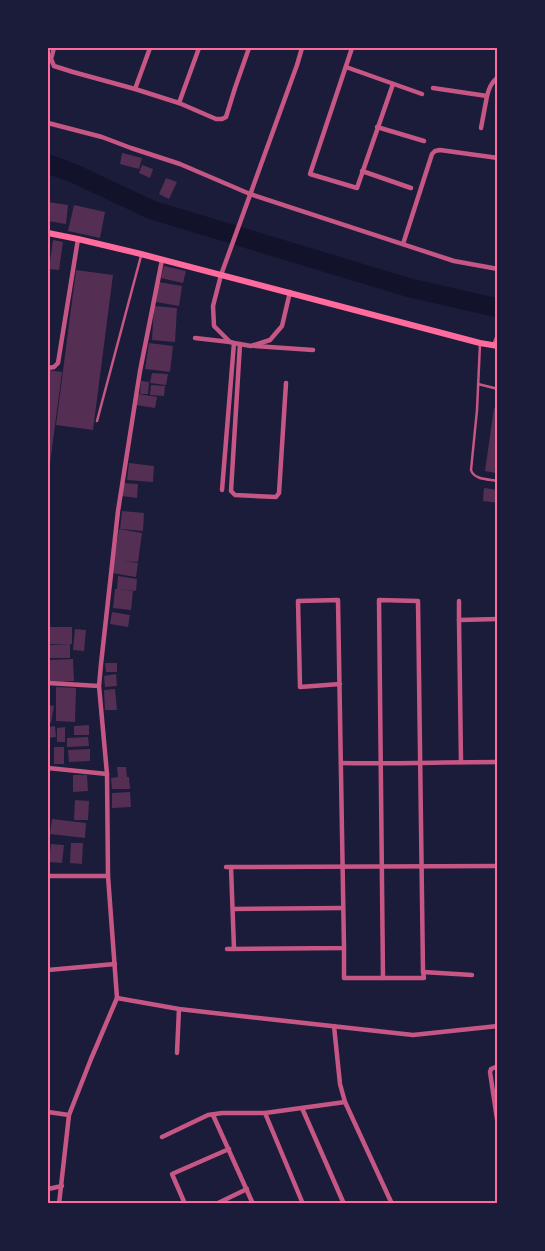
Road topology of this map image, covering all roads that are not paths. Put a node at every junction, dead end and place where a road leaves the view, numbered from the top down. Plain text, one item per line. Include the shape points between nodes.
1 (54, 48) edge
2 (150, 48) edge
3 (199, 48) edge
4 (249, 48) edge
5 (302, 48) edge
6 (352, 48) edge
7 (346, 67) junction
8 (498, 77) edge
9 (393, 84) junction
10 (433, 88) dead end
11 (135, 89) junction
12 (422, 94) dead end
13 (487, 96) junction
14 (179, 103) junction
15 (48, 123) edge
16 (378, 127) junction
17 (481, 128) dead end
18 (424, 141) dead end
19 (498, 158) edge
20 (362, 171) junction
21 (411, 188) dead end
22 (250, 194) junction
23 (48, 233) edge
24 (78, 238) junction
25 (403, 244) junction
26 (141, 254) junction
27 (162, 260) junction
28 (498, 269) edge
29 (221, 275) junction
30 (290, 292) junction
31 (498, 334) edge
32 (195, 338) dead end
33 (232, 342) junction
34 (480, 343) junction
35 (240, 344) junction
36 (251, 346) junction
37 (496, 346) edge
38 (313, 350) dead end
39 (48, 368) edge
40 (286, 383) dead end
41 (478, 384) junction
42 (498, 390) edge
43 (97, 421) dead end
44 (498, 482) edge
45 (222, 490) dead end
46 (459, 601) dead end
47 (498, 619) edge
48 (459, 620) junction
49 (48, 683) edge
50 (340, 684) junction
51 (99, 686) junction
52 (420, 762) junction
53 (461, 762) junction
54 (498, 762) edge
55 (341, 763) junction
56 (381, 764) junction
57 (48, 768) edge
58 (107, 774) junction
59 (422, 866) junction
60 (498, 866) edge
61 (342, 867) junction
62 (382, 867) junction
63 (48, 876) edge
64 (108, 876) junction
65 (343, 908) junction
66 (232, 909) junction
67 (344, 948) junction
68 (227, 949) dead end
69 (234, 949) junction
70 (114, 964) junction
71 (48, 970) edge
72 (423, 972) junction
73 (472, 975) dead end
74 (383, 978) junction
75 (117, 998) junction
76 (179, 1009) junction
77 (334, 1026) junction
78 (498, 1026) edge
79 (176, 1053) dead end
80 (498, 1066) edge
81 (345, 1102) junction
82 (302, 1108) junction
83 (497, 1111) edge
84 (48, 1112) edge
85 (265, 1113) junction
86 (69, 1115) junction
87 (213, 1115) junction
88 (498, 1126) edge
89 (162, 1137) dead end
90 (229, 1150) junction
91 (62, 1186) junction
92 (48, 1189) edge
93 (246, 1189) junction
94 (59, 1204) edge
95 (185, 1204) edge
96 (216, 1204) edge
97 (253, 1204) edge
98 (303, 1204) edge
99 (344, 1204) edge
100 (392, 1204) edge

1 - 11 street via 50,58 54,66
2 - 11 street
3 - 14 street
4 - 14 street via 226,117 216,119
5 - 22 street
6 - 7 street
7 - 9 street
7 - 20 street via 310,174 356,188
8 - 13 street
9 - 12 street
9 - 16 street
10 - 13 street
11 - 14 street
13 - 17 street
15 - 22 street via 102,137 180,164
16 - 18 street
16 - 20 street
19 - 25 street via 435,151
20 - 21 street
22 - 25 street
22 - 29 street
23 - 24 main road
24 - 26 main road
24 - 39 street via 58,363
25 - 28 street via 454,261
26 - 27 main road
26 - 43 lane
27 - 29 main road
27 - 51 street via 140,371 118,511
29 - 30 main road
29 - 33 street via 213,306 214,326
30 - 34 main road
30 - 36 street via 282,326 270,340
31 - 37 street
32 - 33 street
33 - 35 street
33 - 45 street
34 - 37 main road
34 - 41 lane
35 - 36 street
35 - 40 street via 231,491 235,495 276,497 279,493
36 - 38 street
41 - 42 lane
41 - 44 lane via 472,473 477,478
46 - 48 street
47 - 48 street
48 - 53 street
49 - 51 street
50 - 50 street via 338,600 298,601 300,687
50 - 55 street
51 - 58 street
52 - 53 street
52 - 56 street
52 - 56 street via 418,601 379,600
52 - 59 street
53 - 54 street
55 - 56 street
55 - 61 street
56 - 62 street
57 - 58 street
58 - 64 street
59 - 60 street
59 - 62 street
59 - 72 street
61 - 62 street
61 - 65 street
61 - 66 street via 229,867
62 - 74 street
63 - 64 street
64 - 70 street
65 - 66 street
65 - 67 street
66 - 69 street
67 - 69 street
67 - 74 street via 344,978
68 - 69 street
70 - 71 street
70 - 75 street
72 - 73 street
72 - 74 street via 424,978
75 - 76 street
75 - 86 street
76 - 77 street
76 - 79 street
77 - 78 street via 413,1036
77 - 81 street
80 - 83 street via 490,1069
81 - 82 street
81 - 100 street
82 - 85 street
82 - 99 street
83 - 88 street
84 - 86 street
85 - 87 street
85 - 98 street
86 - 91 street
87 - 89 street
87 - 90 street
90 - 93 street
90 - 95 street via 172,1174
91 - 92 street
91 - 94 street
93 - 96 street
93 - 97 street

